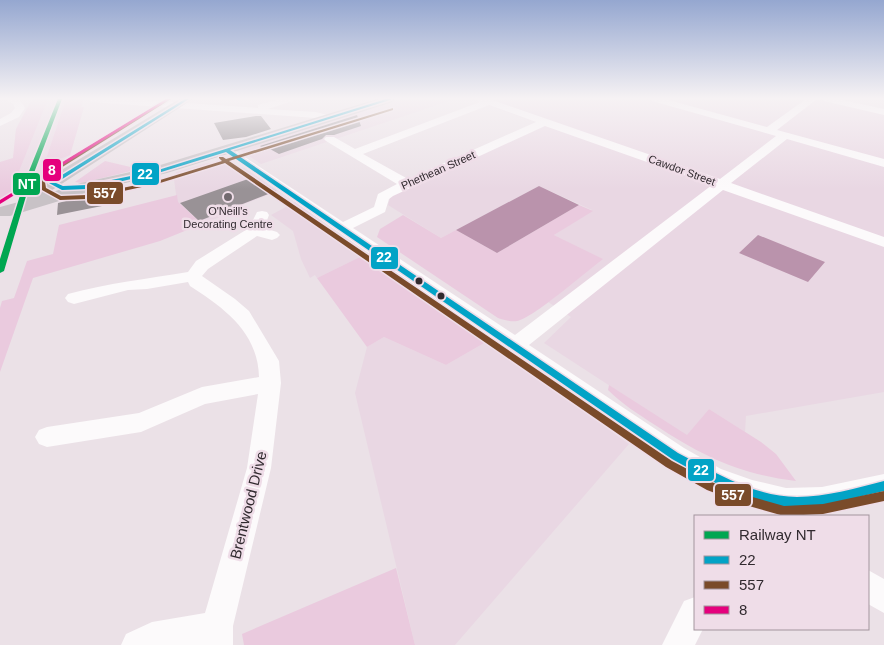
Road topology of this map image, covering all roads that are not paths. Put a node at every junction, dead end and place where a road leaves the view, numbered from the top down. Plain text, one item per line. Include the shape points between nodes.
1 (138, 129) edge
2 (292, 129) edge
3 (412, 129) edge
4 (529, 129) edge
5 (565, 129) edge
6 (761, 129) edge
7 (771, 129) edge
8 (768, 131) junction
9 (785, 135) junction
10 (330, 139) dead end
11 (227, 150) junction
12 (354, 152) junction
13 (884, 163) edge
14 (52, 183) junction
15 (407, 184) junction
16 (720, 184) junction
17 (87, 187) junction
18 (2, 213) edge
19 (263, 227) dead end
20 (342, 228) junction
21 (884, 242) edge
22 (193, 276) junction
23 (74, 298) dead end
24 (515, 345) junction
25 (270, 383) junction
26 (48, 437) dead end
27 (884, 486) edge
28 (793, 509) edge
29 (869, 587) edge
30 (884, 598) edge
31 (217, 636) edge
32 (138, 645) edge

1 - 14 main road
2 - 11 main road
3 - 12 street
4 - 15 street, Phethean Street
5 - 16 street, Cawdor Street
6 - 8 street
7 - 8 street
8 - 9 street
9 - 13 street
9 - 16 street
10 - 12 street
11 - 17 main road via 156,172
11 - 20 street
12 - 15 street
14 - 17 main road via 62,188
14 - 18 main road
15 - 20 street, Phethean Street via 385,195 382,206 377,210
16 - 21 street, Cawdor Street
16 - 24 street
17 - 18 main road
19 - 22 street via 202,265
20 - 24 street
22 - 23 street via 128,285 103,296
22 - 25 street, Brentwood Drive via 196,282 242,315 268,361
24 - 28 street via 683,461 714,478
25 - 26 street via 202,396 141,422
25 - 31 street, Brentwood Drive via 259,468
27 - 28 street via 822,499
29 - 30 street
31 - 32 street, Brentwood Drive via 152,638

